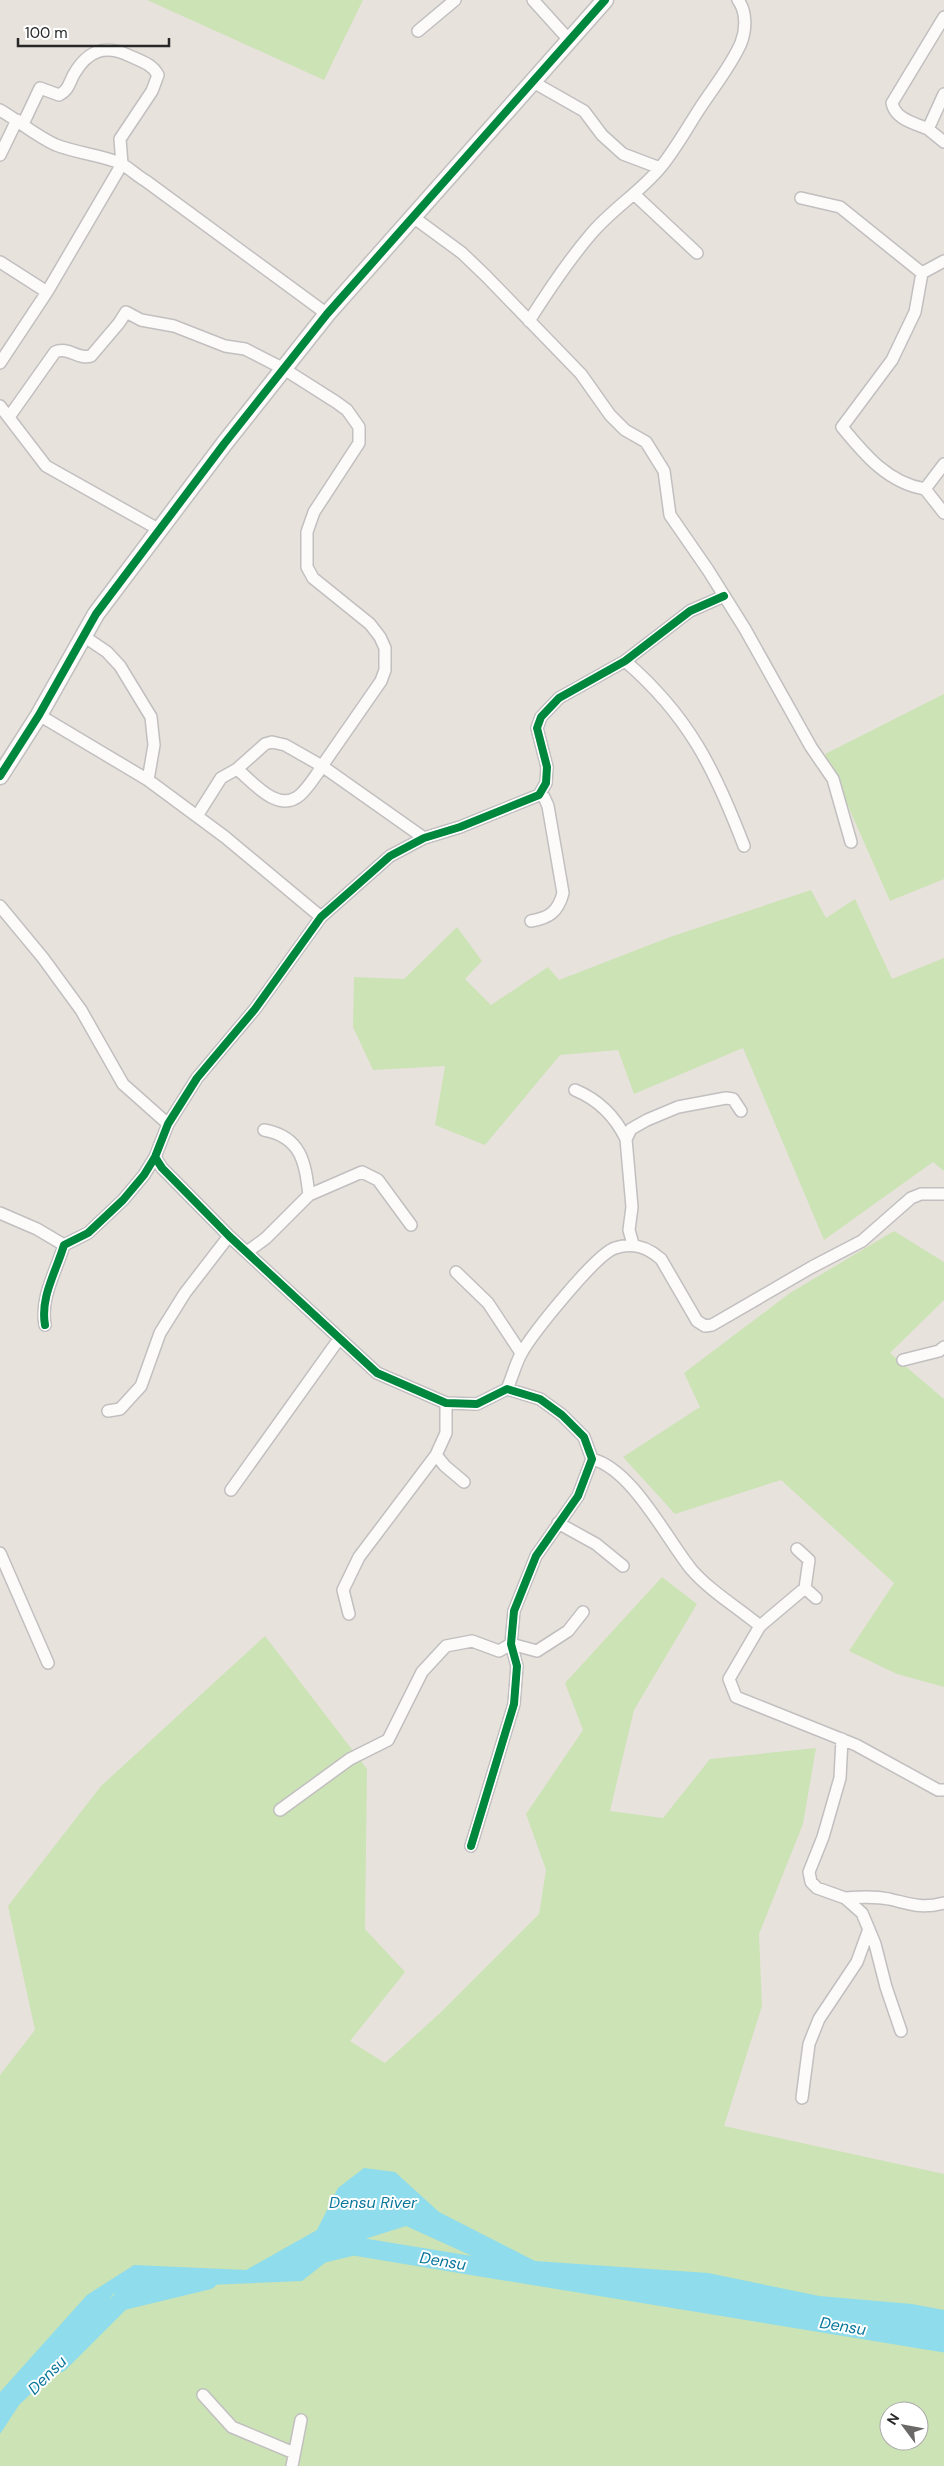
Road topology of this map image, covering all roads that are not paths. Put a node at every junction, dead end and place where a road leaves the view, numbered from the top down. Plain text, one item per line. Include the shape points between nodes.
1 (455, 0) edge
2 (533, 0) edge
3 (605, 0) edge
4 (738, 0) edge
5 (944, 17) edge
6 (418, 31) dead end
7 (570, 41) junction
8 (533, 82) junction
9 (944, 94) edge
10 (0, 110) edge
11 (20, 122) junction
12 (928, 129) junction
13 (944, 142) edge
14 (0, 156) edge
15 (122, 164) junction
16 (660, 168) junction
17 (635, 194) junction
18 (801, 198) dead end
19 (413, 218) junction
20 (697, 253) dead end
21 (944, 261) edge
22 (0, 262) edge
23 (922, 273) junction
24 (48, 292) junction
25 (327, 314) junction
26 (529, 321) junction
27 (0, 363) edge
28 (284, 369) junction
29 (0, 406) edge
30 (9, 417) junction
31 (944, 464) edge
32 (925, 489) junction
33 (944, 513) edge
34 (158, 529) junction
35 (724, 596) junction
36 (82, 635) junction
37 (625, 661) junction
38 (39, 715) junction
39 (322, 766) junction
40 (237, 769) junction
41 (0, 776) edge
42 (148, 780) junction
43 (539, 795) junction
44 (196, 816) junction
45 (424, 838) junction
46 (851, 842) dead end
47 (744, 846) dead end
48 (0, 906) edge
49 (321, 917) junction
50 (530, 921) dead end
51 (575, 1090) dead end
52 (741, 1111) dead end
53 (168, 1124) junction
54 (264, 1130) dead end
55 (626, 1139) junction
56 (155, 1157) junction
57 (944, 1194) edge
58 (309, 1195) junction
59 (0, 1214) edge
60 (411, 1225) dead end
61 (229, 1236) junction
62 (633, 1244) junction
63 (64, 1245) junction
64 (247, 1252) junction
65 (456, 1272) dead end
66 (45, 1325) dead end
67 (339, 1339) junction
68 (944, 1347) edge
69 (522, 1353) junction
70 (903, 1360) dead end
71 (507, 1389) junction
72 (446, 1403) junction
73 (108, 1411) dead end
74 (436, 1455) junction
75 (592, 1459) junction
76 (464, 1482) dead end
77 (231, 1490) dead end
78 (558, 1523) junction
79 (797, 1548) dead end
80 (0, 1553) edge
81 (624, 1566) dead end
82 (805, 1588) junction
83 (816, 1598) dead end
84 (583, 1612) dead end
85 (349, 1614) dead end
86 (760, 1626) junction
87 (511, 1644) junction
88 (48, 1663) dead end
89 (842, 1739) junction
90 (944, 1790) edge
91 (280, 1810) dead end
92 (471, 1846) dead end
93 (845, 1898) junction
94 (944, 1903) edge
95 (869, 1929) junction
96 (901, 2031) dead end
97 (802, 2098) dead end
98 (203, 2396) dead end
99 (301, 2420) dead end
100 (294, 2453) junction
101 (292, 2466) edge

1 - 6 street
2 - 7 street
3 - 7 street
4 - 16 street via 745,22 741,43
5 - 12 street via 892,103 902,118
7 - 8 street
8 - 16 street via 584,111 615,149
8 - 19 street
9 - 12 street
10 - 11 street
11 - 14 street
11 - 15 street via 37,136 58,145
11 - 15 street via 40,88 59,95 70,86 84,61 99,50 118,50 150,65 158,75 152,91 120,140
12 - 13 street
15 - 24 street
15 - 25 street
16 - 17 street
17 - 20 street
17 - 26 street via 617,206 592,233 563,269
18 - 23 street via 840,207
19 - 25 street
19 - 26 street via 462,252
21 - 23 street
22 - 24 street
23 - 32 street via 915,312 892,360 842,427 886,473 913,487
24 - 27 street
25 - 28 street
26 - 35 street via 581,374 610,415 646,442 664,471 670,515
28 - 30 street via 245,349 225,346 174,326 141,320 126,312 90,356 82,357 63,350 55,352
28 - 34 street
28 - 39 street via 347,410 359,427 359,443 314,512 307,532 307,567 313,578 370,624 380,637 386,659 381,681
29 - 30 street
30 - 34 street via 34,453 54,472
31 - 32 street
32 - 33 street
34 - 36 street
35 - 37 street via 690,611
35 - 46 street via 811,747 834,778
36 - 38 street
36 - 42 street via 107,652 120,666 151,716 154,745
37 - 43 street via 559,698 541,717 537,728 547,768 546,782
37 - 47 street via 654,687 694,738 714,773
38 - 41 street
38 - 42 street
39 - 40 street via 286,745 272,742
39 - 40 street via 302,794 283,801 269,796
39 - 45 street
40 - 44 street via 221,778
42 - 44 street
43 - 45 street
43 - 50 street via 544,797 548,806 563,893 560,905 552,915
44 - 49 street
45 - 49 street via 390,856
48 - 53 street via 81,1010 124,1084
49 - 53 street via 255,1009 196,1078
51 - 55 street via 589,1096 612,1116
52 - 55 street via 733,1099 695,1103 647,1120 631,1129
53 - 56 street
54 - 58 street via 276,1132 293,1144 305,1162
55 - 62 street via 632,1207 629,1230
56 - 61 street
56 - 63 street via 123,1200 88,1233
57 - 62 street via 921,1194 911,1198 862,1242 712,1325 705,1326 697,1321 661,1259
58 - 60 street via 362,1172 378,1180
58 - 64 street via 266,1238
59 - 63 street via 37,1229
61 - 64 street
61 - 73 street via 185,1293 160,1334 141,1386 120,1409
62 - 69 street via 613,1248 590,1268
63 - 66 street via 42,1311
64 - 67 street
65 - 69 street via 488,1304
67 - 72 street via 377,1373
67 - 77 street
68 - 70 street via 939,1352
69 - 71 street
71 - 72 street via 477,1404
71 - 75 street via 540,1399 562,1415 584,1437
72 - 74 street via 446,1433
74 - 76 street
74 - 85 street via 359,1557 344,1590
75 - 78 street via 578,1496
75 - 86 street via 604,1462 629,1485 700,1578
78 - 81 street via 596,1544
78 - 87 street via 536,1556 514,1611
79 - 82 street via 809,1560
80 - 88 street
82 - 83 street
82 - 86 street
84 - 87 street via 568,1631 537,1651
86 - 89 street via 729,1679 736,1697
87 - 91 street via 499,1650 472,1641 446,1646 422,1672 388,1740 350,1759
87 - 92 street via 516,1666 514,1704
89 - 90 street via 938,1790
89 - 93 street via 840,1778 809,1872 817,1888
93 - 94 street via 867,1896 911,1906
93 - 95 street via 862,1913
95 - 96 street
95 - 97 street via 856,1962 819,2019 809,2044
98 - 100 street via 232,2427
99 - 100 street
100 - 101 street

